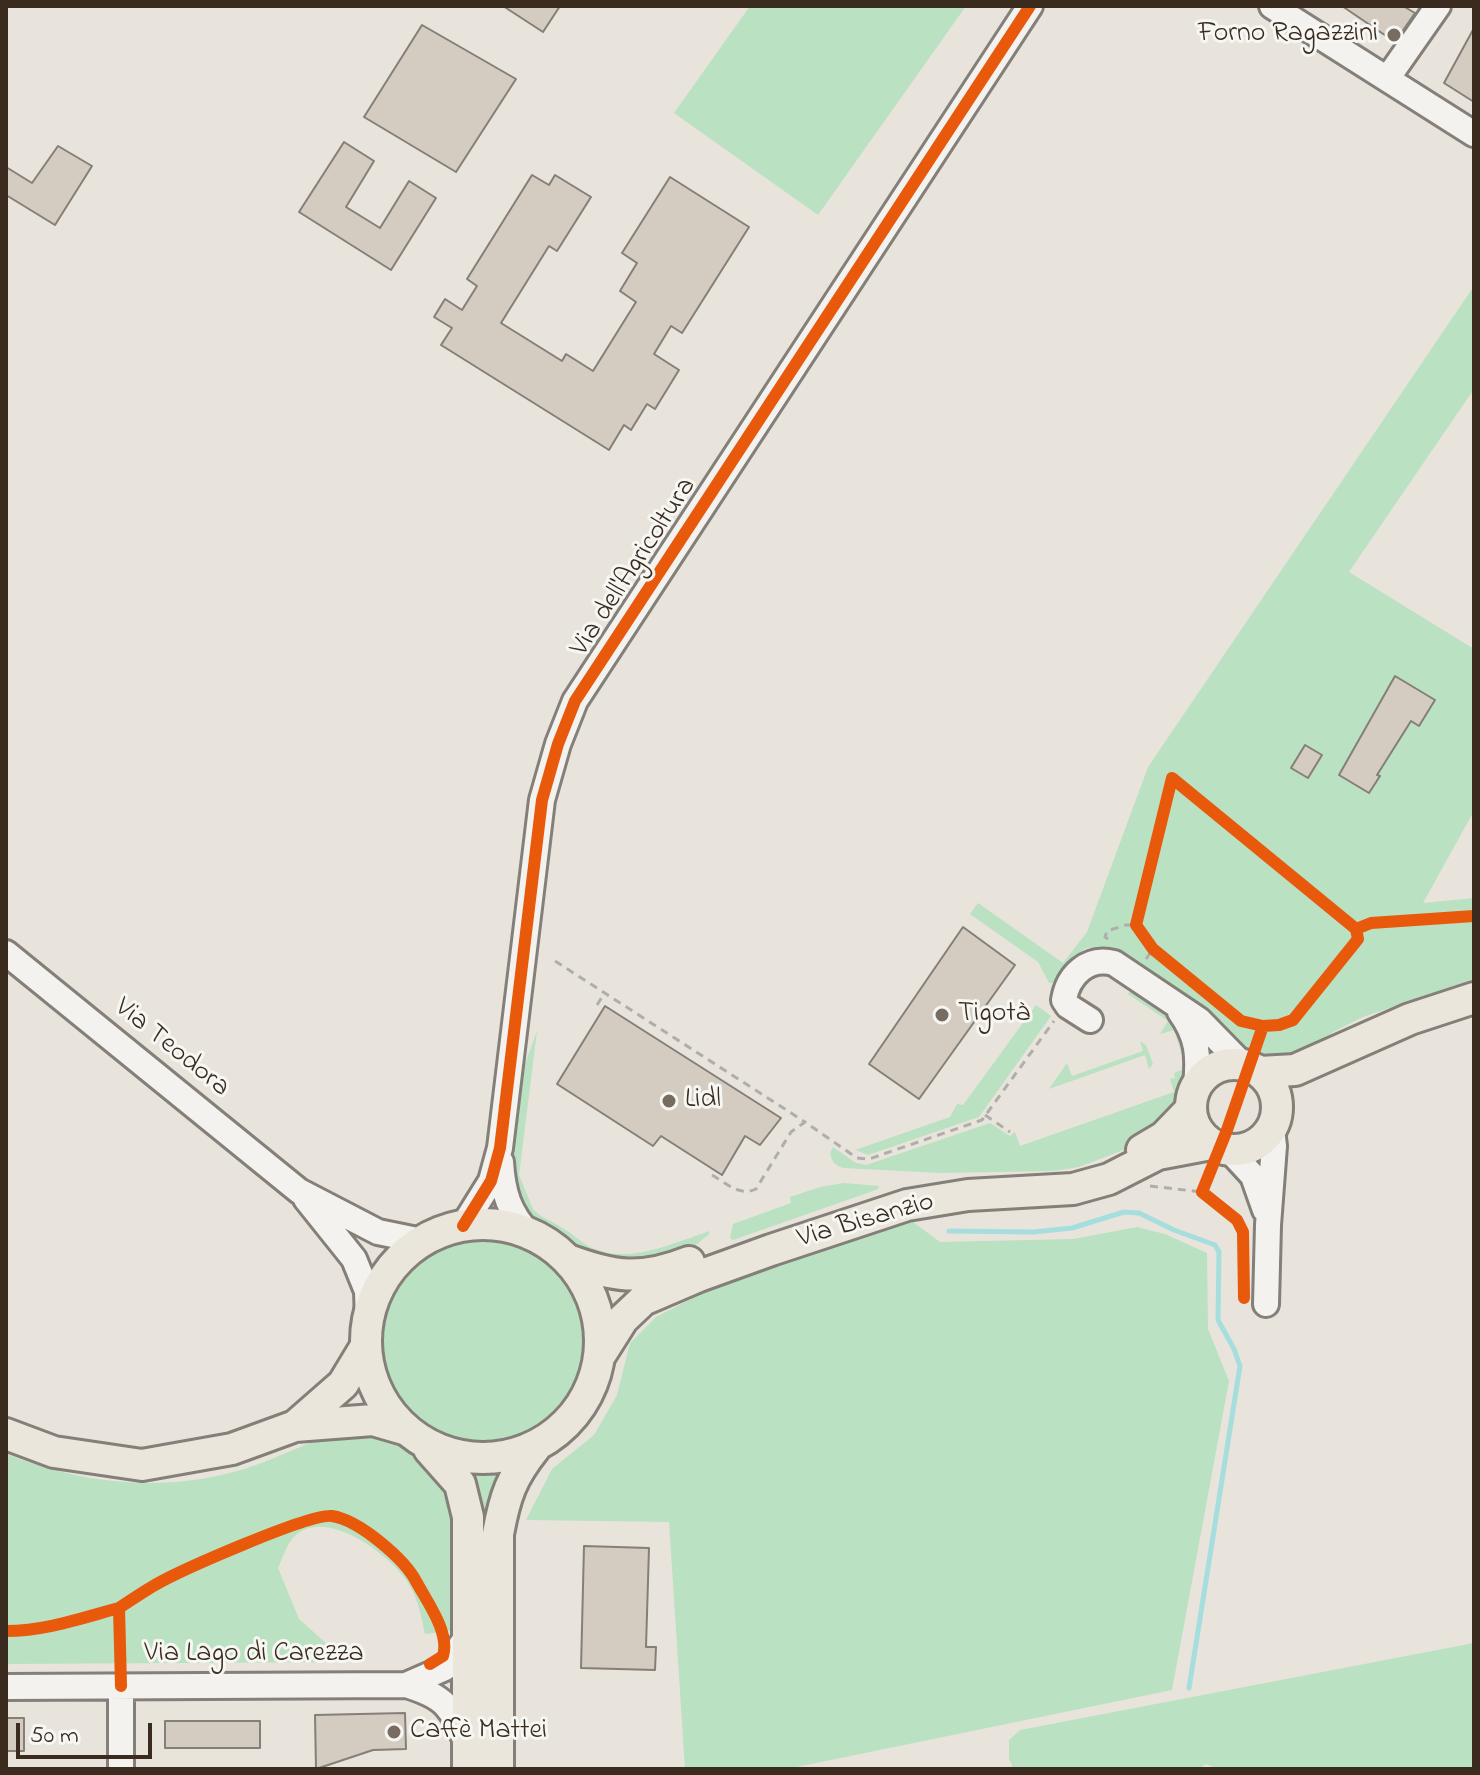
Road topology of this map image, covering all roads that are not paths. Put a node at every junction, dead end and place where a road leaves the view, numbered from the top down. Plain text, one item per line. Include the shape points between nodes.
1 (1030, 6) edge
2 (1272, 6) edge
3 (1438, 6) edge
4 (1387, 79) junction
5 (1474, 134) edge
6 (6, 953) edge
7 (1474, 998) edge
8 (1177, 1007) junction
9 (1090, 1020) dead end
10 (1362, 1042) junction
11 (1252, 1068) junction
12 (1194, 1098) junction
13 (1273, 1127) junction
14 (1221, 1147) junction
15 (500, 1148) junction
16 (299, 1191) junction
17 (1268, 1225) junction
18 (463, 1226) junction
19 (529, 1234) junction
20 (422, 1241) junction
21 (568, 1260) junction
22 (1266, 1304) dead end
23 (367, 1333) junction
24 (599, 1357) junction
25 (295, 1426) junction
26 (6, 1434) edge
27 (413, 1436) junction
28 (535, 1448) junction
29 (457, 1638) junction
30 (406, 1685) junction
31 (121, 1686) junction
32 (6, 1687) edge
33 (468, 1758) edge
34 (121, 1769) edge
35 (498, 1769) edge

1 - 15 street, Via dell'Agricoltura via 575,701 542,800
2 - 4 street
3 - 4 street
4 - 5 street
6 - 16 street, Via Teodora
7 - 10 main road
8 - 9 street via 1114,963 1095,961 1073,977 1064,1000
8 - 11 street
8 - 12 street via 1197,1042
10 - 11 main road via 1295,1070
10 - 13 main road via 1293,1099
11 - 12 main road via 1216,1068 1205,1075
11 - 13 main road via 1270,1082 1276,1095
12 - 14 main road via 1201,1135
12 - 21 main road, Via Bisanzio via 1164,1137 1131,1156 1078,1175 921,1183 650,1274 601,1273
13 - 14 main road via 1254,1146
13 - 17 street
14 - 17 street via 1253,1176
14 - 24 main road, Via Bisanzio via 1158,1154 1109,1179 1073,1189 968,1195 907,1205 771,1250 643,1300 623,1319
15 - 18 street, Via dell'Agricoltura via 491,1181
15 - 19 street, Via dell'Agricoltura via 505,1197
16 - 20 street, Via Teodora via 378,1232
16 - 23 street, Via Teodora via 354,1259 367,1291
17 - 22 street
18 - 19 main road via 491,1224
18 - 20 main road
19 - 21 main road
20 - 23 main road via 387,1275 375,1297
21 - 24 main road via 596,1308
23 - 25 main road via 343,1384
23 - 27 main road via 377,1391
24 - 28 main road via 584,1402 563,1428
25 - 26 main road via 232,1449 142,1465 54,1452
25 - 27 main road via 373,1420
27 - 28 main road via 458,1457 497,1459
27 - 29 main road via 460,1484 468,1517
28 - 35 main road via 515,1473 498,1534
29 - 30 street, Via Lago di Carezza via 445,1668
29 - 33 main road
30 - 31 street, Via Lago di Carezza
30 - 33 street, Via Lago di Carezza via 430,1692 447,1705
31 - 32 street, Via Lago di Carezza
31 - 34 street

